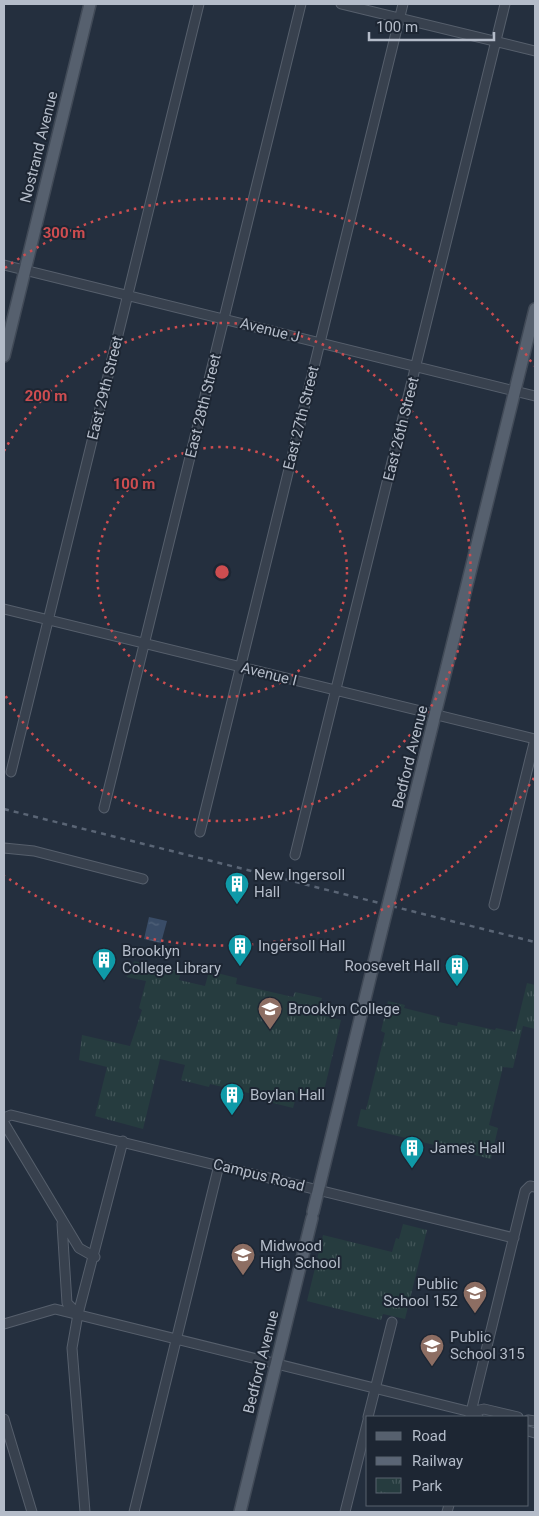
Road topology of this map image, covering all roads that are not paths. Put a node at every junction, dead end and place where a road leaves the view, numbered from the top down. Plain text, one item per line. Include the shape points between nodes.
1 (90, 4) edge
2 (200, 4) edge
3 (301, 4) edge
4 (341, 4) edge
5 (403, 4) edge
6 (505, 4) edge
7 (400, 18) junction
8 (495, 42) junction
9 (535, 52) edge
10 (4, 265) edge
11 (25, 270) junction
12 (128, 296) junction
13 (535, 309) edge
14 (224, 319) junction
15 (320, 343) junction
16 (4, 356) edge
17 (416, 366) junction
18 (515, 391) junction
19 (535, 396) edge
20 (4, 609) edge
21 (48, 620) junction
22 (144, 644) junction
23 (240, 667) junction
24 (336, 691) junction
25 (436, 715) junction
26 (535, 739) edge
27 (11, 772) dead end
28 (104, 808) dead end
29 (200, 832) dead end
30 (4, 848) edge
31 (296, 855) dead end
32 (143, 879) dead end
33 (494, 905) dead end
34 (4, 1118) edge
35 (4, 1123) edge
36 (123, 1141) junction
37 (219, 1165) junction
38 (533, 1186) edge
39 (319, 1189) junction
40 (62, 1223) junction
41 (514, 1238) junction
42 (95, 1257) junction
43 (78, 1314) junction
44 (392, 1322) dead end
45 (4, 1324) edge
46 (177, 1338) junction
47 (276, 1363) junction
48 (376, 1388) junction
49 (369, 1416) edge
50 (473, 1416) edge
51 (514, 1416) edge
52 (4, 1420) edge
53 (366, 1426) edge
54 (32, 1512) edge
55 (85, 1512) edge
56 (134, 1512) edge
57 (240, 1512) edge
58 (345, 1512) edge

1 - 11 main road, Nostrand Avenue
2 - 12 street, East 29th Street
3 - 14 street, East 28th Street
4 - 7 street
5 - 7 street, East 27th Street
6 - 8 street, East 26th Street
7 - 8 street
7 - 15 street, East 27th Street
8 - 9 street
8 - 17 street, East 26th Street
10 - 11 street, Avenue J
11 - 12 street, Avenue J
11 - 16 main road, Nostrand Avenue
12 - 14 street, Avenue J
12 - 21 street, East 29th Street
13 - 18 main road, Bedford Avenue
14 - 15 street, Avenue J
14 - 22 street, East 28th Street
15 - 17 street, Avenue J
15 - 23 street, East 27th Street
17 - 18 street, Avenue J
17 - 24 street, East 26th Street
18 - 19 street, Avenue J
18 - 25 main road, Bedford Avenue
20 - 21 street, Avenue I
21 - 22 street, Avenue I
21 - 27 street, East 29th Street
22 - 23 street, Avenue I
22 - 28 street, East 28th Street
23 - 24 street, Avenue I
23 - 29 street, East 27th Street
24 - 25 street, Avenue I
24 - 31 street, East 26th Street
25 - 26 street, Avenue I
25 - 39 main road, Bedford Avenue, bridge
26 - 33 street
30 - 32 street via 34,851
34 - 36 street, Campus Road via 11,1114
35 - 40 street
36 - 37 street, Campus Road
36 - 42 street
37 - 39 street, Campus Road
37 - 46 street
38 - 41 street via 525,1191
39 - 41 street, Campus Road
39 - 47 main road, Bedford Avenue
40 - 42 street via 79,1248
40 - 43 street via 67,1303
41 - 50 street
42 - 43 street
43 - 45 street via 55,1309
43 - 46 street
43 - 55 street via 72,1348
44 - 48 street
46 - 47 street
46 - 56 street
47 - 48 street
47 - 57 main road, Bedford Avenue
48 - 49 street
48 - 50 street
50 - 51 street via 484,1409
52 - 54 street
53 - 58 street

